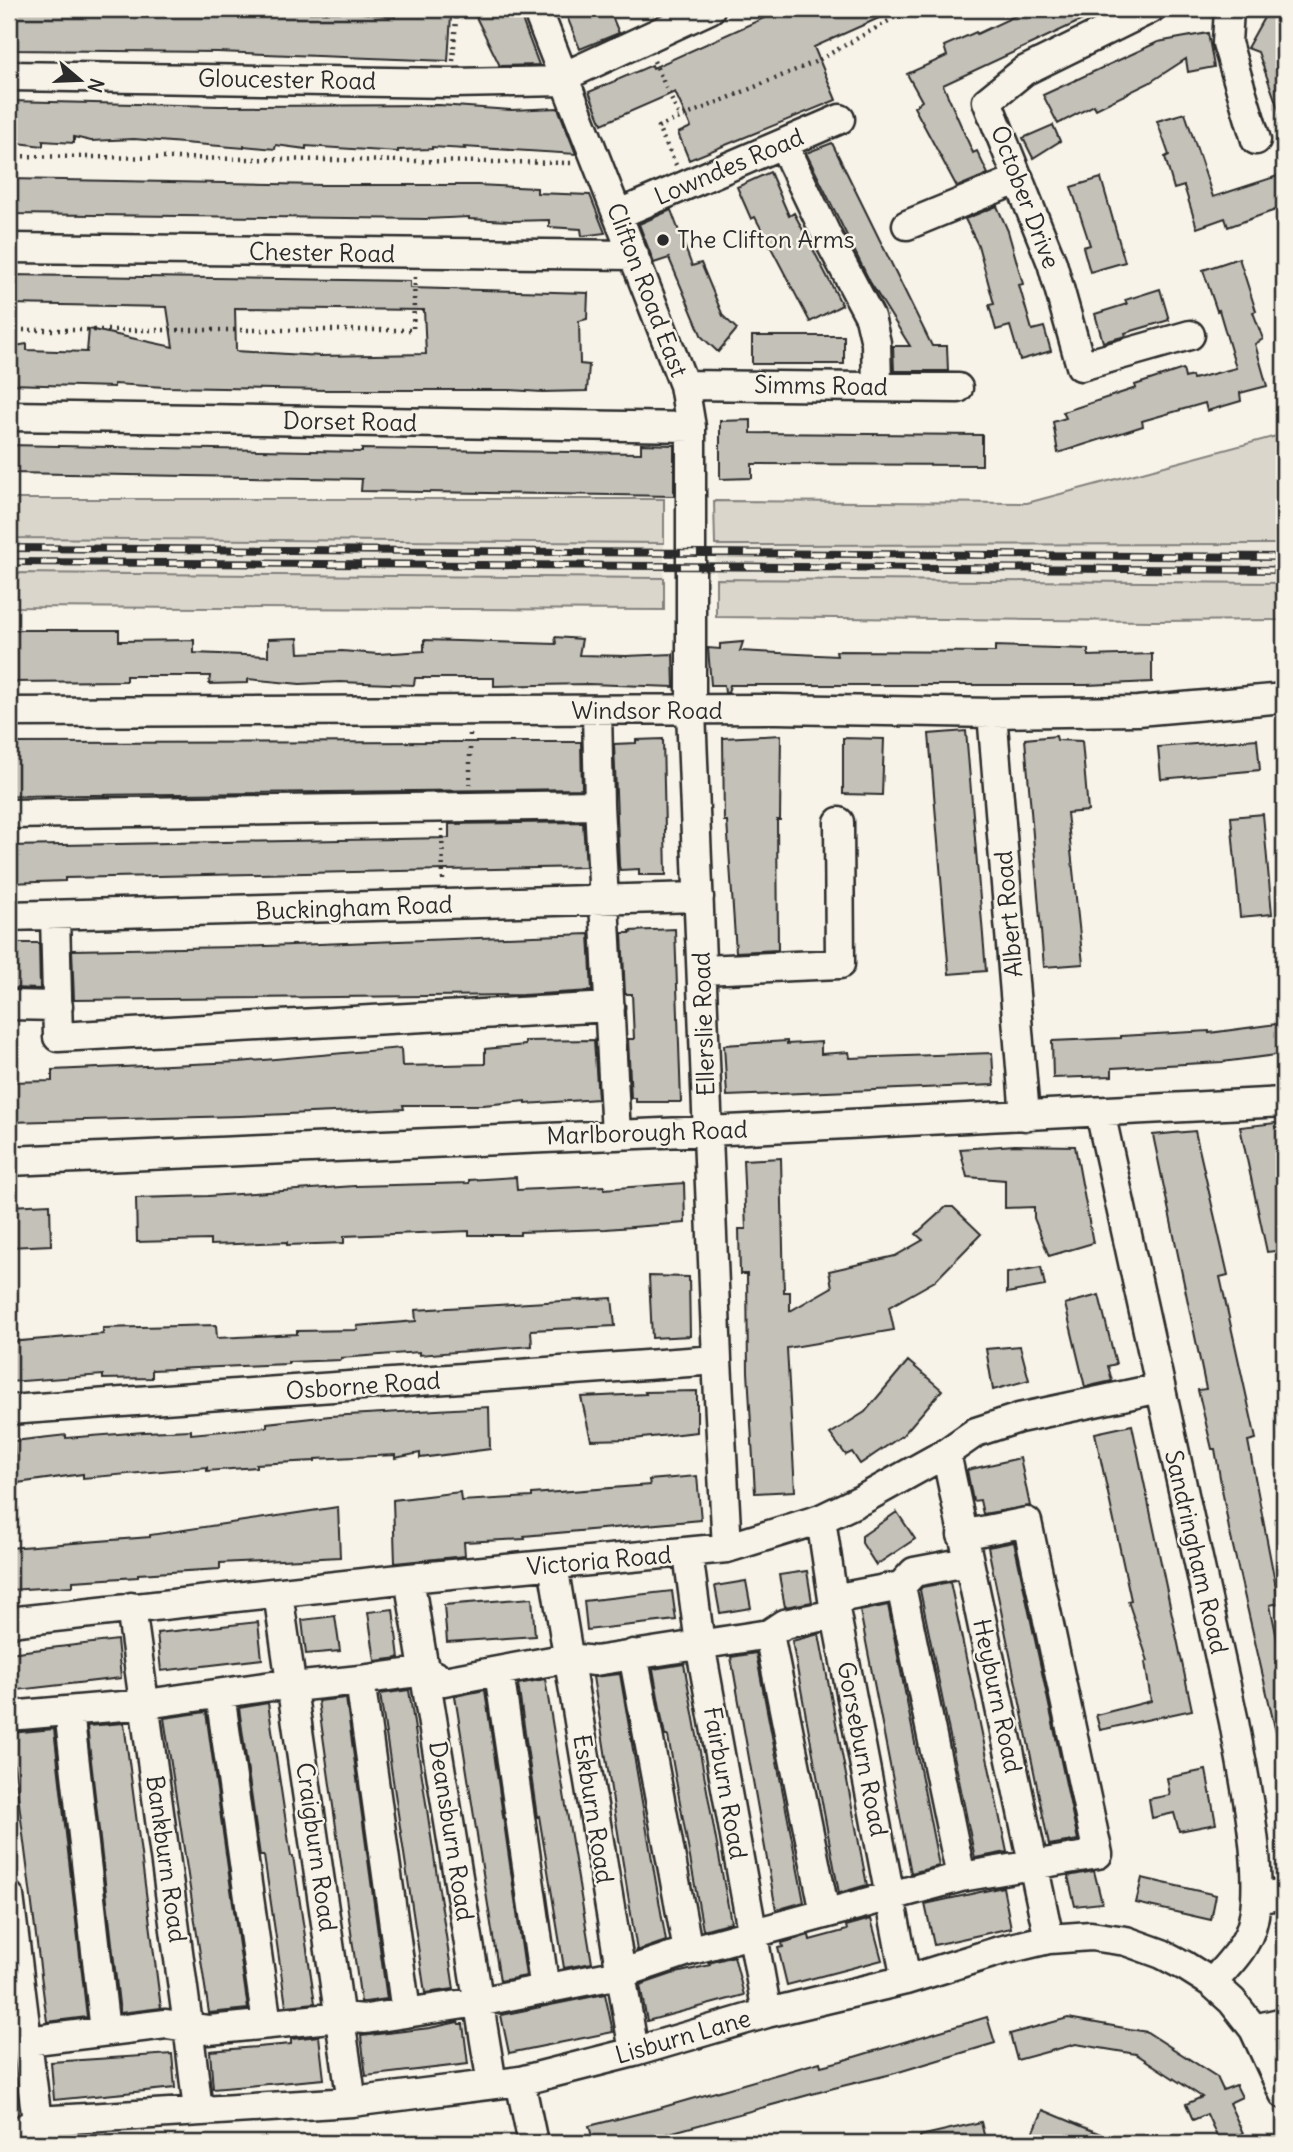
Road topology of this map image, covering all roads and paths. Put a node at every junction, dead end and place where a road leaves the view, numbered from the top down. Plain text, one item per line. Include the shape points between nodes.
1 (454, 9) edge
2 (537, 9) edge
3 (710, 9) edge
4 (881, 9) edge
5 (910, 9) edge
6 (1150, 9) edge
7 (1229, 9) edge
8 (886, 22) junction
9 (645, 39) junction
10 (572, 75) junction
11 (9, 76) edge
12 (452, 83) junction
13 (680, 118) junction
14 (840, 119) dead end
15 (1256, 140) dead end
16 (783, 144) junction
17 (9, 156) edge
18 (599, 163) junction
19 (1018, 179) junction
20 (686, 185) junction
21 (619, 214) junction
22 (907, 225) dead end
23 (9, 248) edge
24 (415, 254) junction
25 (634, 255) junction
26 (9, 330) edge
27 (1190, 335) dead end
28 (684, 385) junction
29 (877, 386) junction
30 (958, 388) dead end
31 (9, 416) edge
32 (691, 427) junction
33 (690, 584) joint
34 (1284, 698) edge
35 (691, 710) junction
36 (470, 711) junction
37 (597, 711) junction
38 (9, 712) edge
39 (992, 713) junction
40 (599, 805) junction
41 (441, 807) junction
42 (470, 807) junction
43 (9, 814) edge
44 (839, 822) dead end
45 (699, 897) junction
46 (604, 901) junction
47 (443, 905) junction
48 (9, 916) edge
49 (55, 916) junction
50 (702, 970) junction
51 (9, 1006) edge
52 (58, 1006) junction
53 (610, 1007) junction
54 (1284, 1102) edge
55 (1100, 1112) junction
56 (1025, 1116) junction
57 (708, 1131) junction
58 (616, 1135) junction
59 (9, 1161) edge
60 (717, 1360) junction
61 (1160, 1388) junction
62 (9, 1410) edge
63 (946, 1453) junction
64 (821, 1519) junction
65 (962, 1535) junction
66 (727, 1548) junction
67 (688, 1553) junction
68 (967, 1562) junction
69 (553, 1565) junction
70 (410, 1578) junction
71 (901, 1586) junction
72 (278, 1593) junction
73 (835, 1606) junction
74 (131, 1607) junction
75 (9, 1622) edge
76 (769, 1634) junction
77 (700, 1644) junction
78 (633, 1654) junction
79 (568, 1658) junction
80 (426, 1671) junction
81 (499, 1672) junction
82 (360, 1680) junction
83 (293, 1686) junction
84 (220, 1694) junction
85 (146, 1704) junction
86 (69, 1711) junction
87 (9, 1716) edge
88 (1033, 1863) junction
89 (961, 1877) junction
90 (1284, 1894) edge
91 (890, 1895) junction
92 (9, 1896) edge
93 (1256, 1899) junction
94 (825, 1913) junction
95 (753, 1935) junction
96 (1049, 1939) junction
97 (688, 1951) junction
98 (620, 1974) junction
99 (906, 1980) junction
100 (1212, 1983) junction
101 (545, 1990) junction
102 (478, 2001) junction
103 (406, 2012) junction
104 (767, 2013) junction
105 (340, 2017) junction
106 (1284, 2022) edge
107 (267, 2024) junction
108 (188, 2025) junction
109 (1254, 2029) junction
110 (104, 2031) junction
111 (27, 2041) junction
112 (634, 2052) junction
113 (520, 2081) junction
114 (492, 2084) junction
115 (1284, 2094) edge
116 (352, 2102) junction
117 (198, 2111) junction
118 (37, 2122) junction
119 (9, 2138) edge
120 (533, 2143) edge

1 - 12 path
2 - 10 street, Clifton Road East
3 - 9 street
4 - 8 path
5 - 8 path
6 - 19 street, October Drive via 1024,71 987,101
7 - 15 street via 1227,43
8 - 13 path via 815,62
9 - 10 street
9 - 13 path
10 - 12 street, Gloucester Road
10 - 18 street, Clifton Road East
11 - 12 street, Gloucester Road
13 - 20 path via 658,127
14 - 16 street, Lowndes Road
16 - 20 street, Lowndes Road
16 - 29 street via 870,317
17 - 18 path
18 - 21 street, Clifton Road East
19 - 22 street
19 - 27 street, October Drive via 1052,263 1081,366
20 - 21 street, Lowndes Road
21 - 25 street, Clifton Road East
23 - 24 street, Chester Road
24 - 25 street, Chester Road
24 - 26 path via 413,330
25 - 28 street, Clifton Road East
28 - 29 street, Simms Road
28 - 32 street, Clifton Road East
29 - 30 street, Simms Road
31 - 32 street, Dorset Road
32 - 33 street, Clifton Road East
33 - 35 street, Ellerslie Road
34 - 39 street, Windsor Road via 1138,711
35 - 37 street, Windsor Road
35 - 39 street, Windsor Road
35 - 45 street, Ellerslie Road
36 - 37 street, Windsor Road
36 - 38 street, Windsor Road
36 - 42 path
37 - 40 street
39 - 56 street, Albert Road
40 - 42 street
40 - 46 street
41 - 42 street
41 - 43 street
41 - 47 path
44 - 50 street via 840,964
45 - 46 street, Buckingham Road
45 - 50 street, Ellerslie Road
46 - 47 street, Buckingham Road
46 - 53 street
47 - 49 street, Buckingham Road
48 - 49 street, Buckingham Road
49 - 52 street
50 - 57 street, Ellerslie Road
51 - 52 street
52 - 53 street via 58,1037
53 - 58 street
54 - 55 street, Marlborough Road
55 - 56 street, Marlborough Road
55 - 61 street, Sandringham Road
56 - 57 street, Marlborough Road
57 - 58 street, Marlborough Road
57 - 60 street, Ellerslie Road
58 - 59 street, Marlborough Road
60 - 62 street, Osborne Road
60 - 66 street, Ellerslie Road
61 - 63 street, Victoria Road via 1019,1418 976,1432
61 - 93 street, Sandringham Road via 1234,1722 1253,1825
63 - 64 street, Victoria Road
63 - 65 street, Heyburn Road
64 - 66 street, Victoria Road
64 - 73 street, Gorseburn Road
65 - 68 street, Heyburn Road
65 - 88 street via 1027,1522 1098,1854
66 - 67 street, Victoria Road
67 - 69 street, Victoria Road
67 - 77 street, Fairburn Road
68 - 71 street via 914,1572
68 - 88 street, Heyburn Road
69 - 70 street, Victoria Road
69 - 79 street, Eskburn Road
70 - 72 street, Victoria Road
70 - 80 street, Deansburn Road
71 - 73 street
71 - 89 street
72 - 74 street, Victoria Road
72 - 83 street, Craigburn Road
73 - 76 street
73 - 91 street, Gorseburn Road
74 - 75 street, Victoria Road
74 - 85 street, Bankburn Road
76 - 77 street
76 - 94 street
77 - 78 street
77 - 95 street, Fairburn Road
78 - 79 street via 595,1661
78 - 97 street
79 - 81 street
79 - 98 street, Eskburn Road
80 - 81 street via 444,1681
80 - 82 street
80 - 102 street, Deansburn Road
81 - 101 street
82 - 83 street
82 - 103 street
83 - 84 street
83 - 105 street, Craigburn Road
84 - 85 street
84 - 107 street
85 - 86 street
85 - 108 street, Bankburn Road
86 - 87 street
86 - 110 street
88 - 89 street
88 - 96 street, Heyburn Road
89 - 91 street
90 - 93 street
91 - 94 street
91 - 99 street, Gorseburn Road
92 - 111 street
93 - 100 street, Sandringham Road via 1248,1936
94 - 95 street
95 - 97 street
95 - 104 street, Fairburn Road
96 - 99 street, Lisburn Lane
96 - 100 street, Lisburn Lane via 1126,1941 1174,1960
97 - 98 street
98 - 101 street
98 - 112 street, Eskburn Road
99 - 104 street, Lisburn Lane
100 - 109 street, Lisburn Lane
101 - 102 street
102 - 103 street
102 - 114 street, Deansburn Road
103 - 105 street via 366,2019
104 - 112 street, Lisburn Lane
105 - 107 street
105 - 116 street, Craigburn Road
106 - 109 street
107 - 108 street via 209,2030
108 - 110 street
108 - 117 street, Bankburn Road
109 - 115 street, Lisburn Lane
110 - 111 street
111 - 118 street
112 - 113 street, Lisburn Lane
113 - 114 street, Lisburn Lane
113 - 120 street
114 - 116 street, Lisburn Lane
116 - 117 street, Lisburn Lane
117 - 118 street, Lisburn Lane
118 - 119 street, Lisburn Lane

